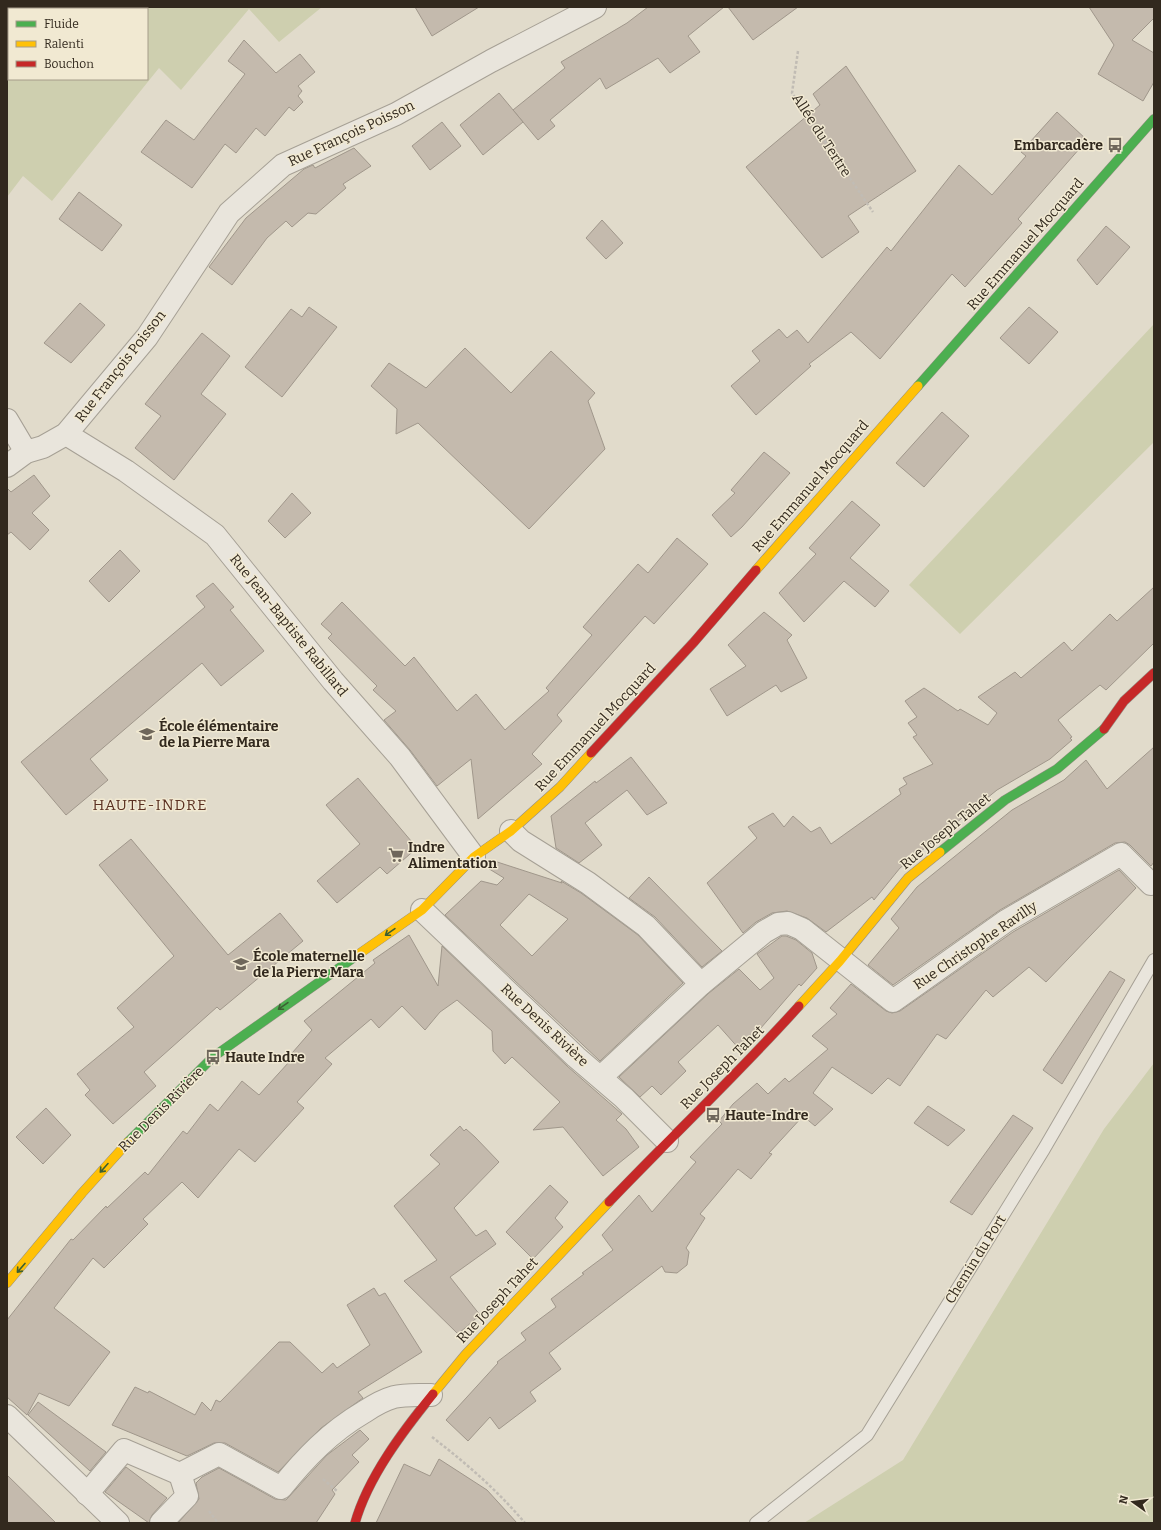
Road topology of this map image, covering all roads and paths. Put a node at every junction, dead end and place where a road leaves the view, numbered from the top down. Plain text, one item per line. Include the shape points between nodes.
1 (595, 7) edge
2 (798, 51) dead end
3 (1154, 119) edge
4 (873, 212) dead end
5 (7, 420) edge
6 (66, 434) junction
7 (26, 452) junction
8 (7, 466) edge
9 (1154, 673) edge
10 (511, 831) junction
11 (474, 857) junction
12 (1151, 884) dead end
13 (422, 910) junction
14 (1154, 960) edge
15 (840, 961) junction
16 (702, 984) junction
17 (601, 1076) junction
18 (667, 1142) junction
19 (7, 1283) edge
20 (431, 1395) junction
21 (7, 1416) edge
22 (411, 1421) junction
23 (180, 1474) junction
24 (87, 1494) junction
25 (118, 1523) edge
26 (161, 1523) edge
27 (355, 1523) edge
28 (525, 1523) edge
29 (756, 1523) edge

1 - 6 street, Rue François Poisson via 396,114 283,166 229,213 146,337
2 - 4 path, Allée du Tertre via 792,93
3 - 10 street, Rue Emmanuel Mocquard via 841,471 694,642 560,787
5 - 7 street
6 - 7 street, Rue François Poisson via 43,447
6 - 11 street, Rue Jean-Baptiste Rabillard via 126,471 215,535 333,681 400,757
7 - 8 street, Rue François Poisson
9 - 15 street, Rue Joseph Tahet via 1124,701 1105,728 1057,769 1005,800 908,878
10 - 11 street, Rue Emmanuel Mocquard
10 - 16 street via 521,841 588,883 646,926
11 - 13 street, Rue Denis Rivière
12 - 15 street, Rue Christophe Ravilly via 1121,854 1006,921 892,1001
13 - 17 street, Rue Denis Rivière via 576,1057
13 -> 19 street, Rue Denis Rivière via 213,1057 138,1131
14 - 29 lane, Chemin du Port via 1044,1149 867,1435
15 - 16 street via 802,929 788,923 778,924 764,932
15 - 18 street, Rue Joseph Tahet via 758,1052
16 - 17 street
17 - 18 street, Rue Denis Rivière
18 - 20 street, Rue Joseph Tahet via 465,1355
20 - 22 street, Rue Joseph Tahet
20 - 23 street via 394,1397 380,1402 348,1421 323,1441 281,1488 219,1454
21 - 24 street
22 - 27 street, Rue Joseph Tahet via 373,1480 360,1505
22 - 28 path via 464,1461 505,1499
23 - 24 street via 124,1450
23 - 26 street via 187,1496
24 - 25 street

